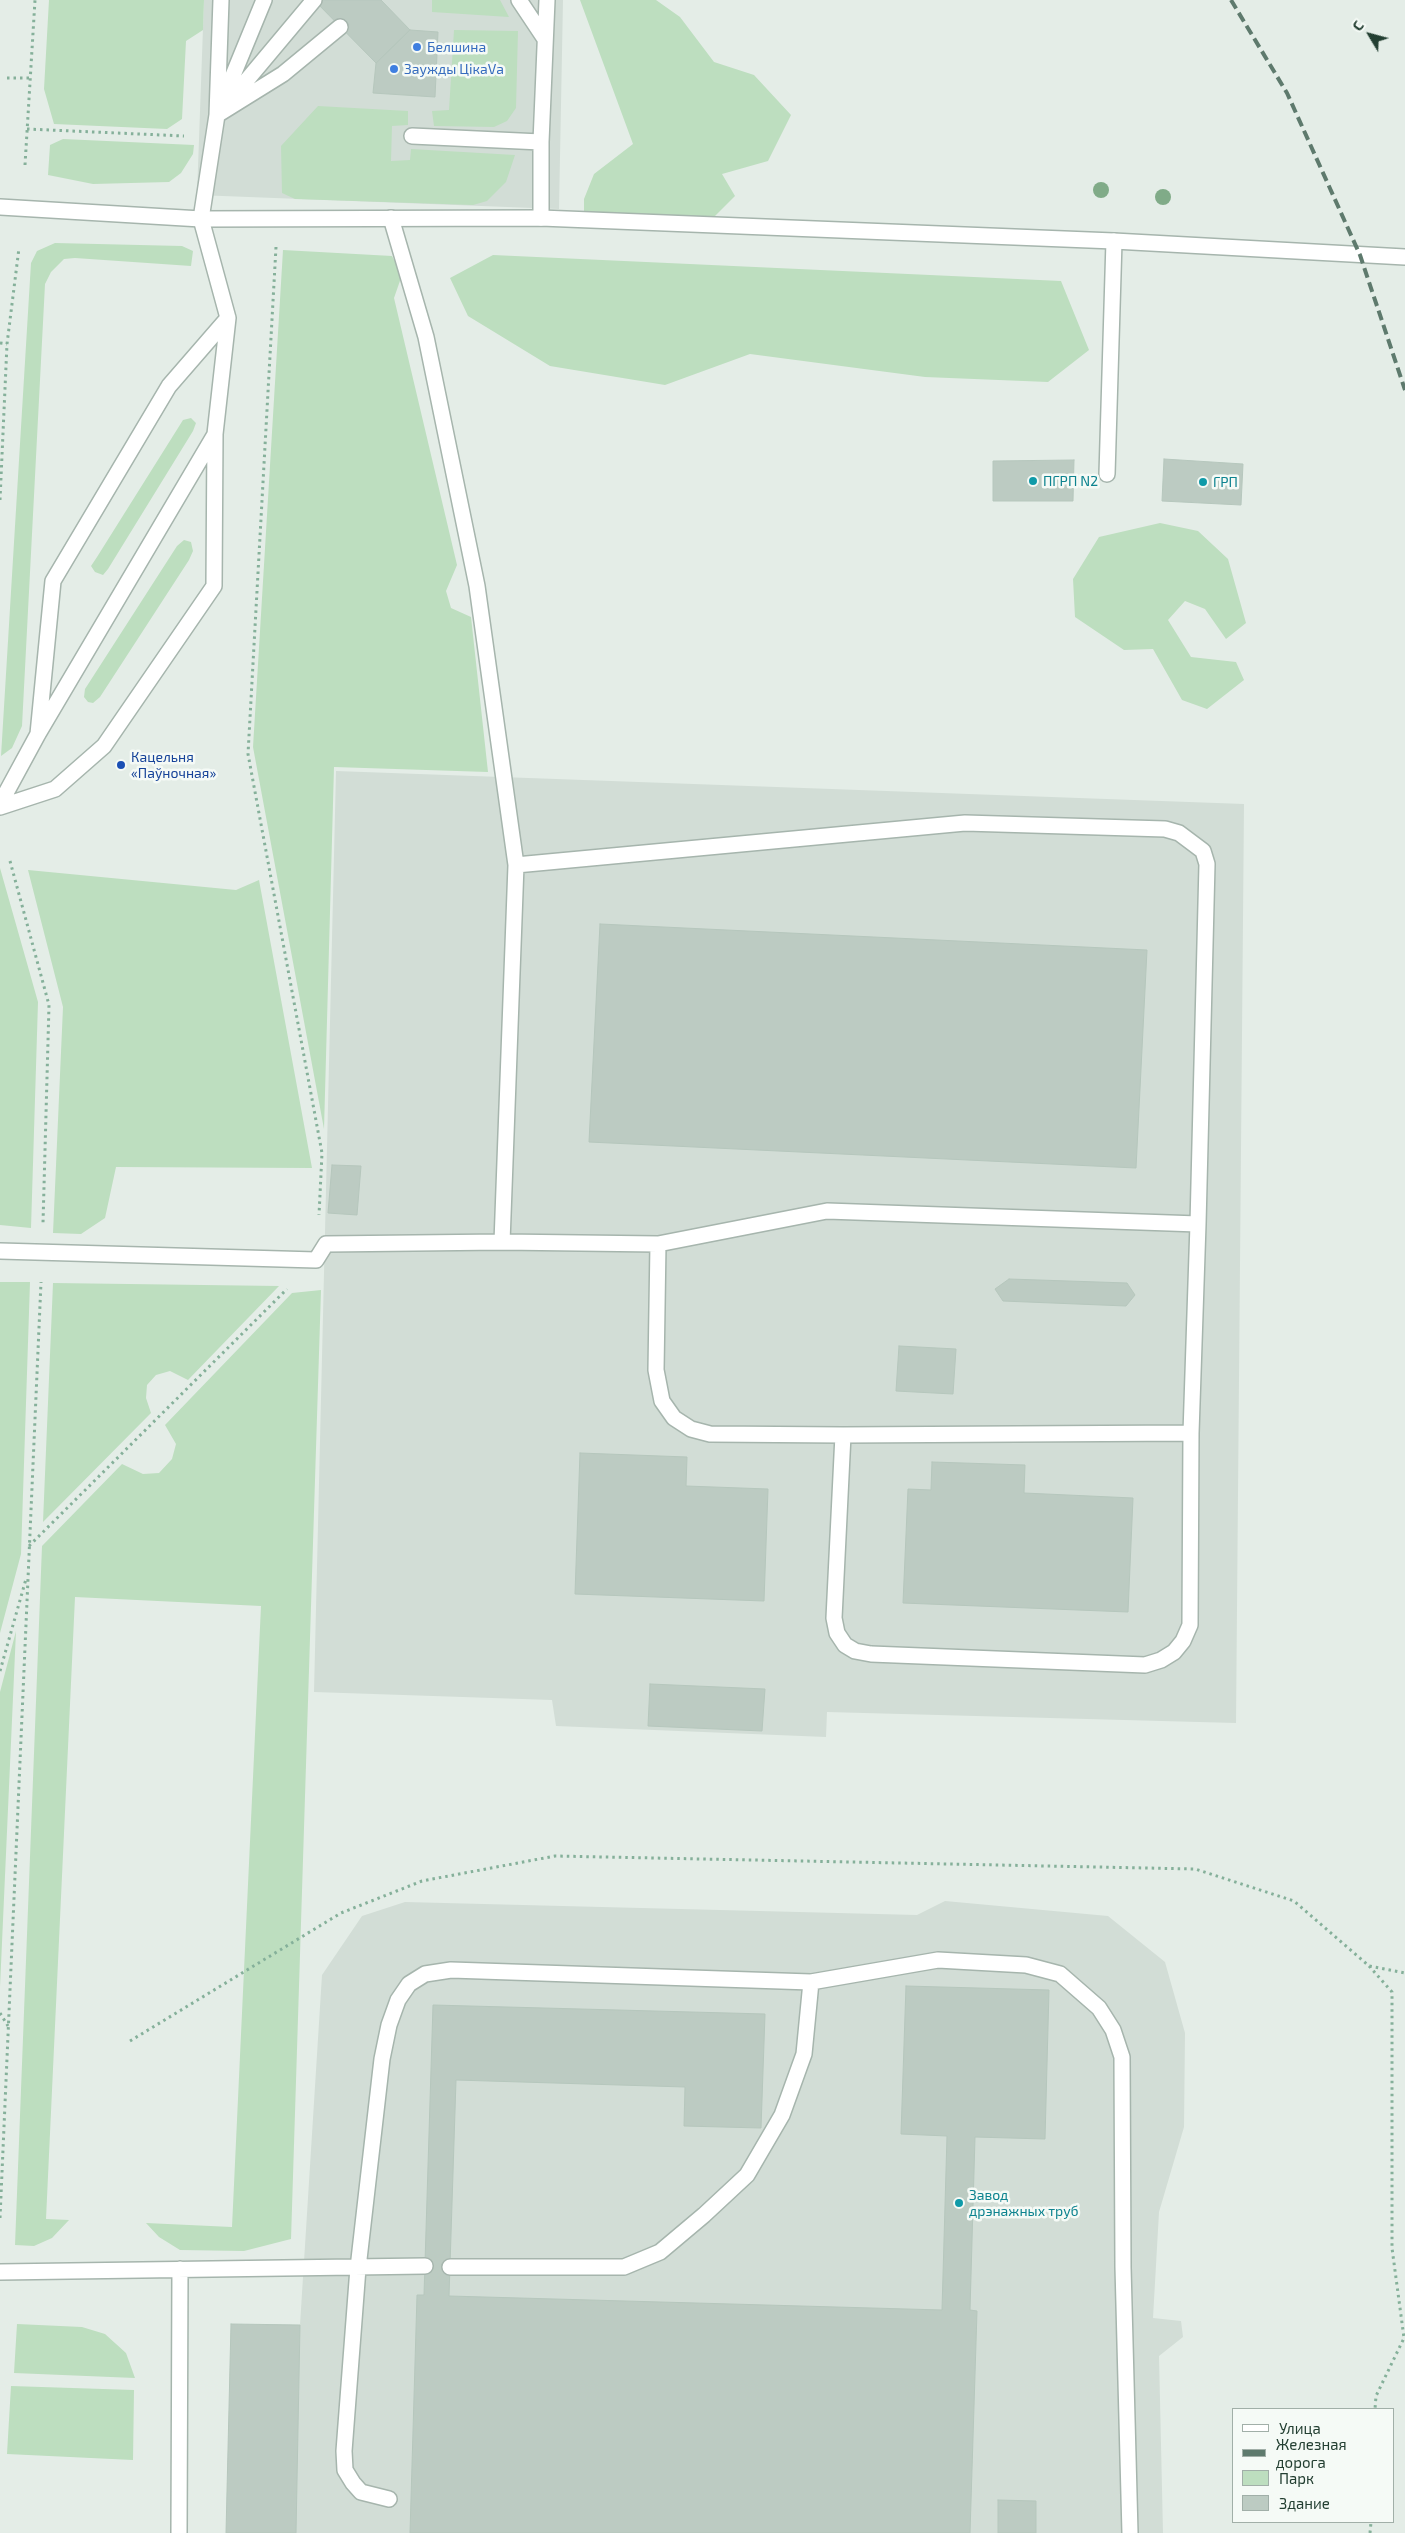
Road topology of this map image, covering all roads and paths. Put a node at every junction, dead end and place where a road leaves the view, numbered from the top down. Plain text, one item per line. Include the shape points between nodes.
1 (35, 0) edge
2 (221, 0) edge
3 (264, 0) edge
4 (314, 0) edge
5 (518, 0) edge
6 (547, 0) edge
7 (340, 27) dead end
8 (545, 39) junction
9 (7, 78) dead end
10 (30, 78) junction
11 (217, 115) junction
12 (27, 130) junction
13 (412, 136) dead end
14 (213, 137) junction
15 (541, 142) junction
16 (26, 165) dead end
17 (0, 207) edge
18 (391, 218) junction
19 (541, 218) junction
20 (201, 219) junction
21 (278, 219) junction
22 (1114, 241) junction
23 (19, 248) dead end
24 (1405, 257) edge
25 (228, 318) junction
26 (0, 343) edge
27 (7, 344) junction
28 (215, 434) junction
29 (1107, 474) dead end
30 (0, 500) edge
31 (38, 734) junction
32 (0, 805) edge
33 (10, 861) dead end
34 (516, 865) junction
35 (1198, 1224) junction
36 (502, 1242) junction
37 (658, 1244) junction
38 (0, 1251) edge
39 (42, 1251) junction
40 (316, 1260) junction
41 (1191, 1433) junction
42 (843, 1435) junction
43 (29, 1546) junction
44 (28, 1574) junction
45 (0, 1671) edge
46 (1369, 1966) junction
47 (1405, 1972) edge
48 (811, 1982) junction
49 (0, 2014) edge
50 (8, 2026) junction
51 (130, 2041) dead end
52 (1, 2168) edge
53 (0, 2218) edge
54 (425, 2266) dead end
55 (450, 2267) dead end
56 (358, 2268) junction
57 (180, 2269) junction
58 (0, 2272) edge
59 (1375, 2408) edge
60 (389, 2499) dead end
61 (179, 2533) edge
62 (1130, 2533) edge

1 - 10 path
2 - 11 street
3 - 11 street
4 - 11 street
5 - 8 street
6 - 8 street
7 - 11 street via 282,74
8 - 15 street
9 - 10 path
10 - 12 path
11 - 14 street
12 - 14 path
12 - 16 path
13 - 15 street
14 - 20 street
15 - 19 street
17 - 20 street
18 - 19 street
18 - 21 street
18 - 34 street via 426,337 477,586
19 - 22 street
20 - 21 street
20 - 25 street
21 - 40 path via 248,754 322,1153
22 - 24 street
22 - 29 street
23 - 27 path
25 - 28 street
25 - 31 street via 169,386 53,581
26 - 27 path
27 - 30 path
28 - 31 street
28 - 32 street via 214,586 104,746 55,789
31 - 32 street
33 - 39 path via 49,1005
34 - 35 street via 965,824 1165,829 1179,833 1203,851 1207,864
34 - 36 street
35 - 37 street via 828,1211
35 - 41 street
36 - 37 street
36 - 40 street via 326,1244
37 - 42 street via 656,1370 662,1401 674,1418 691,1429 710,1434
38 - 39 street
39 - 40 street
39 - 43 path
40 - 43 path
41 - 42 street
41 - 42 street via 1190,1625 1174,1652 1145,1665 871,1654 845,1645 836,1632 834,1618
43 - 44 path
44 - 45 path
44 - 50 path
46 - 47 path
46 - 51 path via 1294,1901 1195,1869 556,1856 422,1881 341,1913
46 - 59 path via 1392,1992 1392,2248 1404,2338 1376,2396
48 - 55 street via 804,2054 782,2115 748,2175 660,2252 624,2267
48 - 56 street via 451,1970 425,1974 410,1984 398,2000 389,2025 382,2059
48 - 62 street via 938,1960 1026,1965 1060,1974 1098,2008 1113,2030 1122,2057 1123,2268
49 - 50 path
50 - 52 path
52 - 53 path
54 - 56 street
56 - 57 street
56 - 60 street via 344,2451 346,2470 352,2484 362,2492
57 - 58 street
57 - 61 street

